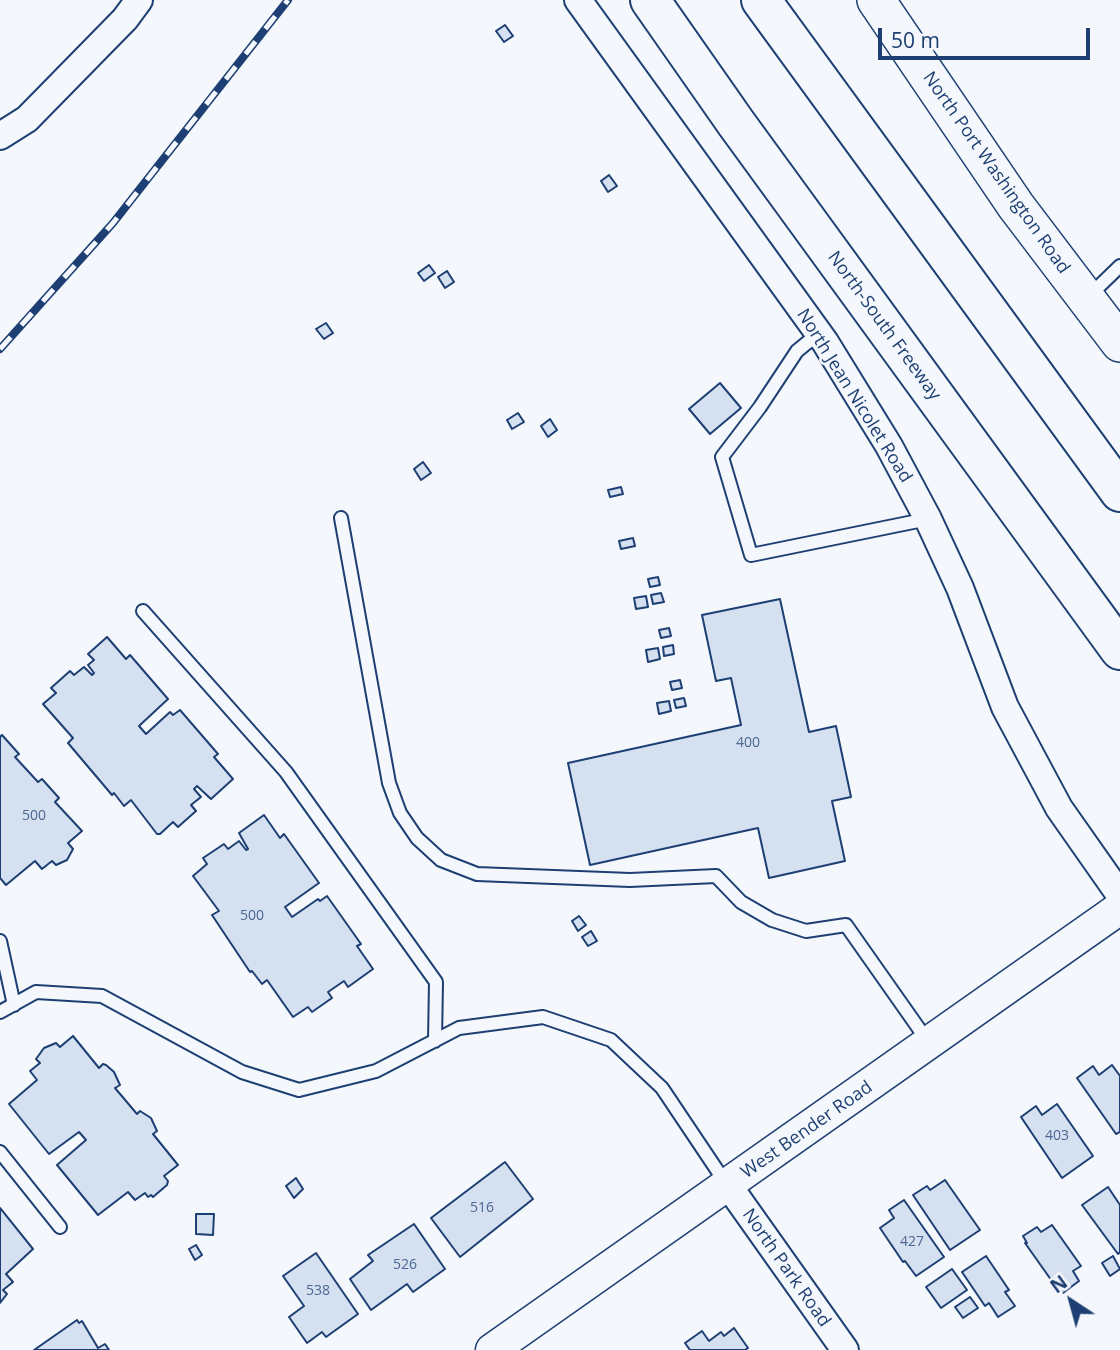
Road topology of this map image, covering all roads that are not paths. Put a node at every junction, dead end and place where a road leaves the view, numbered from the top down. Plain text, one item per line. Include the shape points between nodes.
1 (139, 0) edge
2 (578, 0) edge
3 (650, 0) edge
4 (761, 0) edge
5 (876, 0) edge
6 (0, 136) edge
7 (1120, 266) edge
8 (1085, 300) junction
9 (819, 333) junction
10 (1120, 343) edge
11 (1120, 492) edge
12 (341, 518) dead end
13 (928, 519) junction
14 (144, 611) dead end
15 (1120, 650) edge
16 (1120, 895) edge
17 (1120, 908) edge
18 (0, 942) edge
19 (14, 1005) junction
20 (0, 1012) edge
21 (435, 1041) junction
22 (929, 1044) junction
23 (0, 1152) edge
24 (728, 1185) junction
25 (60, 1227) dead end
26 (492, 1350) edge
27 (845, 1350) edge

1 - 6 street via 27,119
2 - 9 street, North Jean Nicolet Road
3 - 15 highway, North-South Freeway
4 - 11 highway
5 - 8 main road, North Port Washington Road
7 - 8 lane
8 - 10 main road, North Port Washington Road
9 - 13 street, North Jean Nicolet Road via 890,446
9 - 13 lane via 797,351 722,457 751,555
12 - 22 lane via 389,783 400,813 417,838 441,860 477,874 630,880 716,876 741,902 772,920 806,930 846,925
13 - 16 street, North Jean Nicolet Road via 1005,706 1059,808
14 - 21 lane via 286,772 436,982
17 - 22 street, West Bender Road
18 - 19 lane
19 - 20 lane
19 - 21 lane via 36,992 102,996 242,1072 299,1090 376,1072
21 - 24 lane via 459,1028 543,1017 611,1040 662,1088
22 - 24 street, West Bender Road
23 - 25 lane
24 - 26 street, West Bender Road
24 - 27 street, North Park Road

